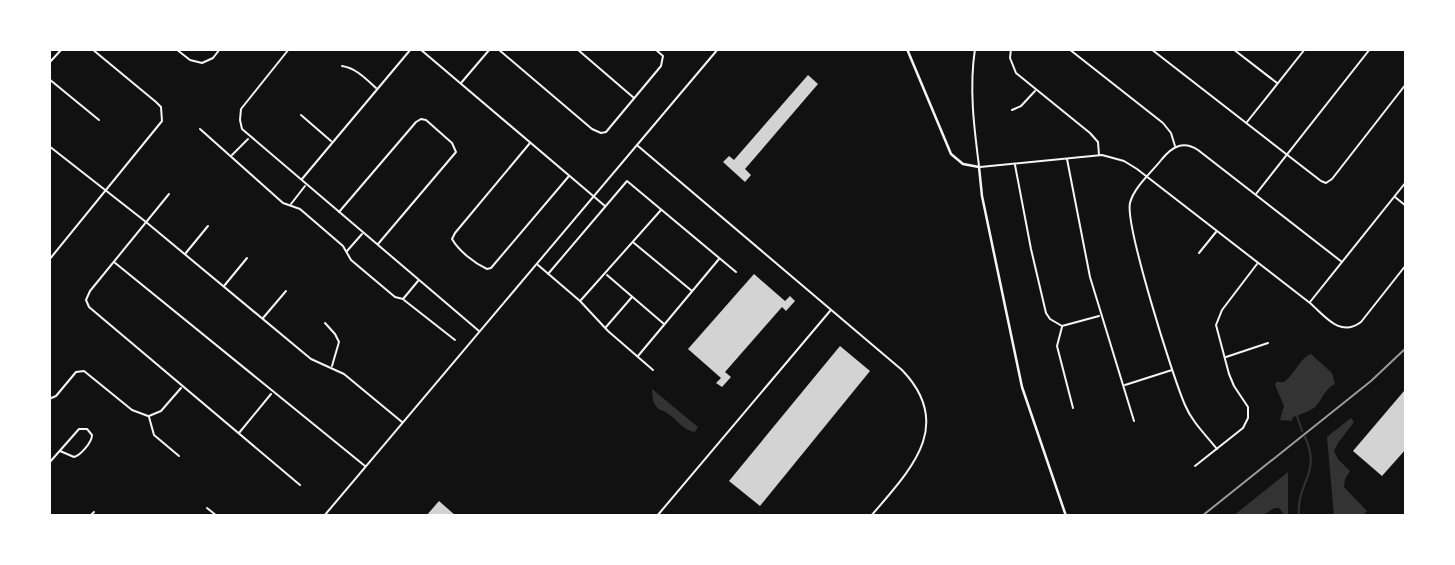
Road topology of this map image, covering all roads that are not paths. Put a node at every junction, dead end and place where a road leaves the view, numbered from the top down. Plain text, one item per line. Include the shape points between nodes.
1 (62, 49) edge
2 (92, 49) edge
3 (176, 49) edge
4 (220, 49) edge
5 (289, 49) edge
6 (411, 49) edge
7 (419, 49) edge
8 (490, 49) edge
9 (498, 49) edge
10 (577, 49) edge
11 (655, 49) edge
12 (718, 49) edge
13 (907, 49) edge
14 (975, 49) edge
15 (1011, 49) edge
16 (1069, 49) edge
17 (1151, 49) edge
18 (1233, 49) edge
19 (1306, 49) edge
20 (1370, 49) edge
21 (49, 64) edge
22 (342, 66) dead end
23 (49, 79) edge
24 (1278, 83) junction
25 (461, 84) junction
26 (1406, 84) edge
27 (377, 89) junction
28 (1035, 90) junction
29 (634, 98) junction
30 (1012, 110) dead end
31 (301, 115) dead end
32 (99, 120) dead end
33 (1247, 123) junction
34 (200, 129) dead end
35 (250, 138) junction
36 (332, 141) junction
37 (530, 142) junction
38 (49, 146) edge
39 (637, 146) junction
40 (1175, 146) junction
41 (1287, 154) junction
42 (1099, 155) junction
43 (232, 156) junction
44 (1067, 158) junction
45 (1015, 164) junction
46 (979, 167) junction
47 (569, 176) junction
48 (1148, 177) junction
49 (300, 181) junction
50 (1406, 182) edge
51 (305, 185) junction
52 (106, 191) junction
53 (169, 194) dead end
54 (1255, 194) junction
55 (594, 197) junction
56 (1395, 197) junction
57 (290, 204) junction
58 (605, 206) junction
59 (1406, 206) edge
60 (662, 209) junction
61 (338, 213) junction
62 (146, 222) junction
63 (208, 226) dead end
64 (1216, 231) junction
65 (363, 234) junction
66 (634, 242) junction
67 (377, 246) junction
68 (346, 251) junction
69 (1199, 253) dead end
70 (184, 255) junction
71 (247, 258) dead end
72 (719, 258) junction
73 (49, 260) edge
74 (114, 262) junction
75 (1342, 262) junction
76 (537, 264) junction
77 (1258, 264) junction
78 (1406, 265) edge
79 (736, 272) dead end
80 (548, 274) junction
81 (606, 274) junction
82 (419, 281) junction
83 (223, 287) junction
84 (286, 291) dead end
85 (692, 291) junction
86 (633, 297) junction
87 (403, 299) junction
88 (580, 302) junction
89 (1310, 303) junction
90 (831, 311) junction
91 (1100, 315) junction
92 (262, 319) junction
93 (325, 323) dead end
94 (665, 324) junction
95 (1062, 326) junction
96 (605, 328) junction
97 (478, 331) junction
98 (455, 340) dead end
99 (1268, 343) dead end
100 (638, 356) junction
101 (1224, 357) junction
102 (332, 367) junction
103 (653, 370) dead end
104 (1172, 370) junction
105 (1124, 385) junction
106 (182, 386) junction
107 (272, 393) junction
108 (49, 399) edge
109 (1073, 408) dead end
110 (148, 416) junction
111 (1134, 421) dead end
112 (402, 422) junction
113 (239, 433) junction
114 (1217, 449) junction
115 (60, 451) junction
116 (179, 456) dead end
117 (49, 463) edge
118 (1195, 466) dead end
119 (366, 467) junction
120 (300, 485) dead end
121 (207, 508) dead end
122 (94, 512) dead end
123 (90, 516) edge
124 (217, 516) edge
125 (324, 516) edge
126 (657, 516) edge
127 (871, 516) edge
128 (1066, 516) edge

1 - 21 street
2 - 52 street via 156,102 162,113 159,126
3 - 4 street via 202,63
5 - 35 street via 241,109 240,124
6 - 27 street
7 - 25 street
8 - 25 street
9 - 29 street via 601,134
10 - 29 street
11 - 29 street via 663,63
12 - 39 street
13 - 46 main road via 951,154 963,164
14 - 46 street via 973,108
15 - 28 street via 1012,67
16 - 40 street via 1163,123
17 - 33 street
18 - 24 street
19 - 24 street
20 - 41 street
22 - 27 street via 357,71
23 - 32 street
24 - 33 street
25 - 37 street
26 - 41 street via 1326,183
27 - 36 street
28 - 30 street
28 - 42 street via 1090,133 1098,142
31 - 36 street
33 - 41 street
34 - 43 street
35 - 43 street
35 - 49 street
36 - 49 street
37 - 47 street
37 - 47 street via 453,236 455,244 487,269 494,265
38 - 52 street
39 - 55 street
39 - 90 street
40 - 48 street
40 - 54 street via 1194,147
41 - 54 street
42 - 44 street
42 - 48 street via 1124,161
43 - 57 street via 283,203
44 - 45 street
44 - 91 street
45 - 46 street
45 - 95 street via 1044,307 1050,319
46 - 128 main road via 1022,387
47 - 55 street
48 - 64 street
48 - 104 street via 1129,209
49 - 51 street
50 - 56 street
51 - 57 street
51 - 61 street
52 - 62 street
52 - 73 street
53 - 62 street
54 - 75 street
55 - 58 street
55 - 76 street
56 - 59 street
56 - 75 street
57 - 68 street
58 - 60 street via 626,181
58 - 80 street
60 - 66 street
60 - 72 street
61 - 65 street
61 - 67 street via 416,122 426,121 456,152
62 - 70 street
62 - 74 street
63 - 70 street
64 - 69 street
64 - 77 street
65 - 67 street
65 - 68 street
66 - 81 street
66 - 85 street
67 - 82 street
68 - 87 street via 394,297
70 - 83 street
71 - 83 street
72 - 79 street
72 - 85 street
74 - 106 street via 86,300
74 - 107 street
75 - 89 street
76 - 80 street
76 - 97 street
77 - 89 street
77 - 101 street via 1217,319
78 - 89 street via 1352,328 1337,327
80 - 88 street
81 - 86 street
81 - 88 street
82 - 87 street
82 - 97 street
83 - 92 street
84 - 92 street
85 - 94 street
86 - 94 street
86 - 96 street
87 - 98 street
88 - 96 street
90 - 126 street
90 - 127 street via 907,376 924,408 926,426 914,465
91 - 95 street
91 - 105 street
92 - 102 street via 311,359
93 - 102 street via 339,342
94 - 100 street
95 - 109 street via 1057,343
96 - 100 street
97 - 112 street
99 - 101 street
100 - 103 street
101 - 114 street via 1249,411 1243,428
102 - 112 street
104 - 105 street
104 - 114 street via 1185,406
105 - 111 street
106 - 110 street via 161,411
106 - 113 street
107 - 113 street
107 - 119 street
108 - 110 street via 76,372 83,371 136,412
110 - 116 street via 154,435
112 - 119 street
113 - 120 street
114 - 118 street
115 - 115 street via 78,456 92,435 79,429
115 - 117 street
119 - 125 street
121 - 124 street
122 - 123 street

